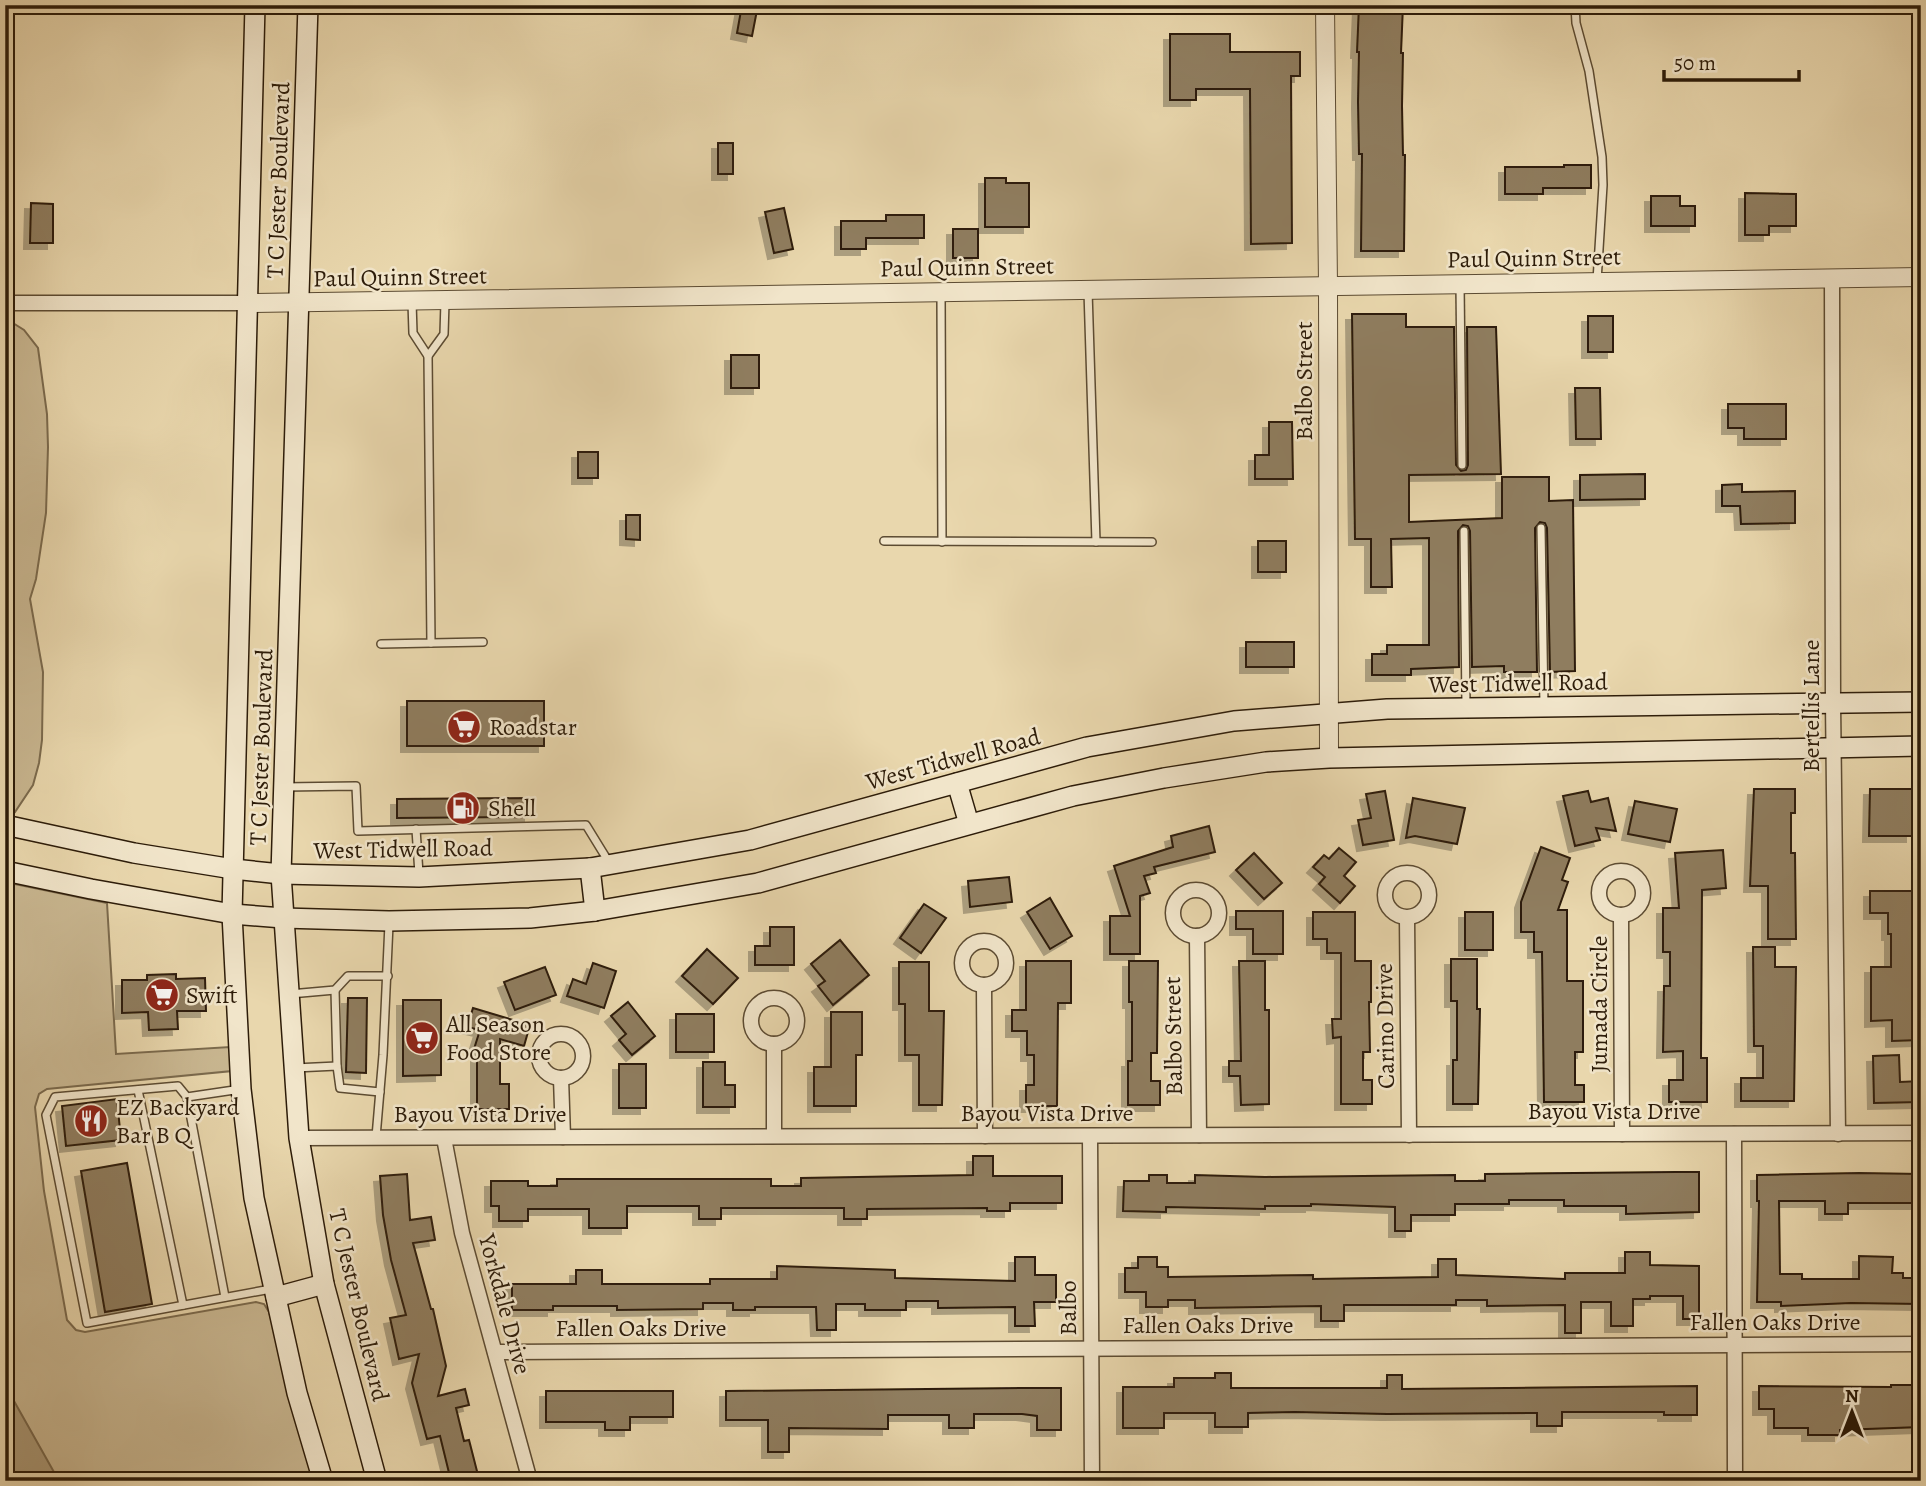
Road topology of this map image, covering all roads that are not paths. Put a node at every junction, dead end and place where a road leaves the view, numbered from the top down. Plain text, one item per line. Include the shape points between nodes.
1 (255, 5) edge
2 (308, 5) edge
3 (1325, 5) edge
4 (1575, 5) edge
5 (1921, 277) edge
6 (1832, 278) junction
7 (1597, 282) junction
8 (1460, 284) junction
9 (1328, 286) junction
10 (1088, 290) junction
11 (941, 292) junction
12 (445, 300) junction
13 (412, 301) junction
14 (10, 303) edge
15 (248, 303) junction
16 (299, 303) junction
17 (428, 356) junction
18 (1462, 465) dead end
19 (1541, 528) dead end
20 (1464, 531) dead end
21 (884, 541) dead end
22 (942, 542) junction
23 (1096, 542) junction
24 (1152, 542) dead end
25 (483, 642) dead end
26 (430, 643) junction
27 (381, 645) dead end
28 (1921, 702) edge
29 (1833, 703) junction
30 (1544, 707) junction
31 (1466, 708) junction
32 (1328, 713) junction
33 (1921, 746) edge
34 (1833, 747) junction
35 (1329, 758) junction
36 (957, 783) junction
37 (284, 788) junction
38 (969, 824) junction
39 (5, 825) edge
40 (416, 829) junction
41 (611, 864) junction
42 (590, 868) junction
43 (233, 869) junction
44 (5, 871) edge
45 (281, 874) junction
46 (419, 877) junction
47 (595, 911) junction
48 (232, 914) junction
49 (1621, 915) dead end
50 (284, 918) junction
51 (1407, 918) dead end
52 (389, 921) junction
53 (1196, 936) dead end
54 (388, 975) junction
55 (984, 985) dead end
56 (335, 990) junction
57 (289, 994) junction
58 (774, 1044) dead end
59 (337, 1066) junction
60 (295, 1068) junction
61 (561, 1078) dead end
62 (241, 1089) junction
63 (138, 1090) junction
64 (380, 1092) junction
65 (187, 1097) junction
66 (1921, 1133) edge
67 (1622, 1134) junction
68 (1734, 1134) junction
69 (1838, 1134) junction
70 (1199, 1135) junction
71 (1409, 1135) junction
72 (774, 1136) junction
73 (985, 1136) junction
74 (1090, 1136) junction
75 (376, 1137) junction
76 (563, 1137) junction
77 (299, 1138) junction
78 (444, 1138) junction
79 (324, 1284) junction
80 (275, 1293) junction
81 (225, 1297) junction
82 (183, 1305) junction
83 (1921, 1344) edge
84 (1735, 1345) junction
85 (1091, 1348) junction
86 (495, 1352) junction
87 (323, 1481) edge
88 (377, 1481) edge
89 (530, 1481) edge
90 (1092, 1481) edge
91 (1735, 1481) edge

1 - 15 main road, T C Jester Boulevard
2 - 16 main road, T C Jester Boulevard
3 - 9 street, Balbo Street
4 - 7 lane via 1602,158
5 - 6 street, Paul Quinn Street
6 - 7 street, Paul Quinn Street
6 - 29 street, Bertellis Lane
7 - 8 street, Paul Quinn Street
8 - 9 street, Paul Quinn Street
8 - 18 lane
9 - 10 street, Paul Quinn Street
9 - 32 street, Balbo Street
10 - 11 street, Paul Quinn Street
10 - 23 lane
11 - 12 street, Paul Quinn Street
11 - 22 lane
12 - 13 street, Paul Quinn Street
12 - 17 lane via 443,334
13 - 16 street, Paul Quinn Street
13 - 17 lane via 413,333
14 - 15 street, Paul Quinn Street
15 - 16 street, Paul Quinn Street
15 - 43 main road, T C Jester Boulevard
16 - 37 main road, T C Jester Boulevard
17 - 26 lane
19 - 30 lane
20 - 31 lane
21 - 22 lane
22 - 23 lane
23 - 24 lane
25 - 26 lane
26 - 27 lane
28 - 29 main road, West Tidwell Road
29 - 30 main road, West Tidwell Road
29 - 34 street, Bertellis Lane
30 - 31 main road, West Tidwell Road
31 - 32 main road, West Tidwell Road
32 - 35 street, Balbo Street
32 - 36 main road, West Tidwell Road via 1156,733
33 - 34 main road
34 - 35 main road
34 - 69 street, Bertellis Lane
35 - 38 main road via 1266,762 1164,778
36 - 38 main road
36 - 41 main road, West Tidwell Road via 750,840
37 - 40 lane via 356,786 358,831
37 - 45 main road, T C Jester Boulevard
38 - 47 main road via 758,883
39 - 43 main road, West Tidwell Road
40 - 41 lane via 586,825
40 - 46 lane
41 - 42 main road, West Tidwell Road
42 - 46 main road, West Tidwell Road
42 - 47 main road
43 - 45 main road, West Tidwell Road
43 - 48 main road, T C Jester Boulevard
44 - 48 main road
45 - 46 main road, West Tidwell Road
45 - 50 main road, T C Jester Boulevard
47 - 52 main road via 530,918
48 - 50 main road
48 - 62 main road, T C Jester Boulevard
49 - 67 street, Jumada Circle
50 - 52 main road
50 - 57 main road, T C Jester Boulevard
51 - 71 street, Carino Drive
52 - 54 lane
53 - 70 street, Balbo Street
54 - 56 lane via 348,976
54 - 64 lane
55 - 73 street
56 - 57 lane
56 - 59 lane
57 - 60 main road, T C Jester Boulevard
58 - 72 street
59 - 60 lane
59 - 64 lane via 340,1088
60 - 77 main road, T C Jester Boulevard
61 - 76 street
62 - 65 lane
62 - 80 main road, T C Jester Boulevard via 254,1198
63 - 65 lane via 178,1086
63 - 82 lane
63 - 82 lane via 55,1097 46,1115 87,1323
64 - 75 lane
65 - 81 lane
66 - 69 street, Bayou Vista Drive
67 - 68 street, Bayou Vista Drive
67 - 71 street, Bayou Vista Drive
68 - 69 street, Bayou Vista Drive
68 - 84 street
70 - 71 street, Bayou Vista Drive
70 - 74 street, Bayou Vista Drive
72 - 73 street, Bayou Vista Drive
72 - 76 street, Bayou Vista Drive
73 - 74 street, Bayou Vista Drive
74 - 85 street, Balbo
75 - 77 street, Bayou Vista Drive
75 - 78 street, Bayou Vista Drive
76 - 78 street, Bayou Vista Drive
77 - 79 main road, T C Jester Boulevard
78 - 86 street, Yorkdale Drive via 462,1233
79 - 80 main road
79 - 88 main road, T C Jester Boulevard
80 - 81 lane
80 - 87 main road, T C Jester Boulevard
81 - 82 lane
83 - 84 street, Fallen Oaks Drive
84 - 85 street, Fallen Oaks Drive
84 - 91 street
85 - 86 street, Fallen Oaks Drive
85 - 90 street, Balbo
86 - 89 street, Yorkdale Drive

